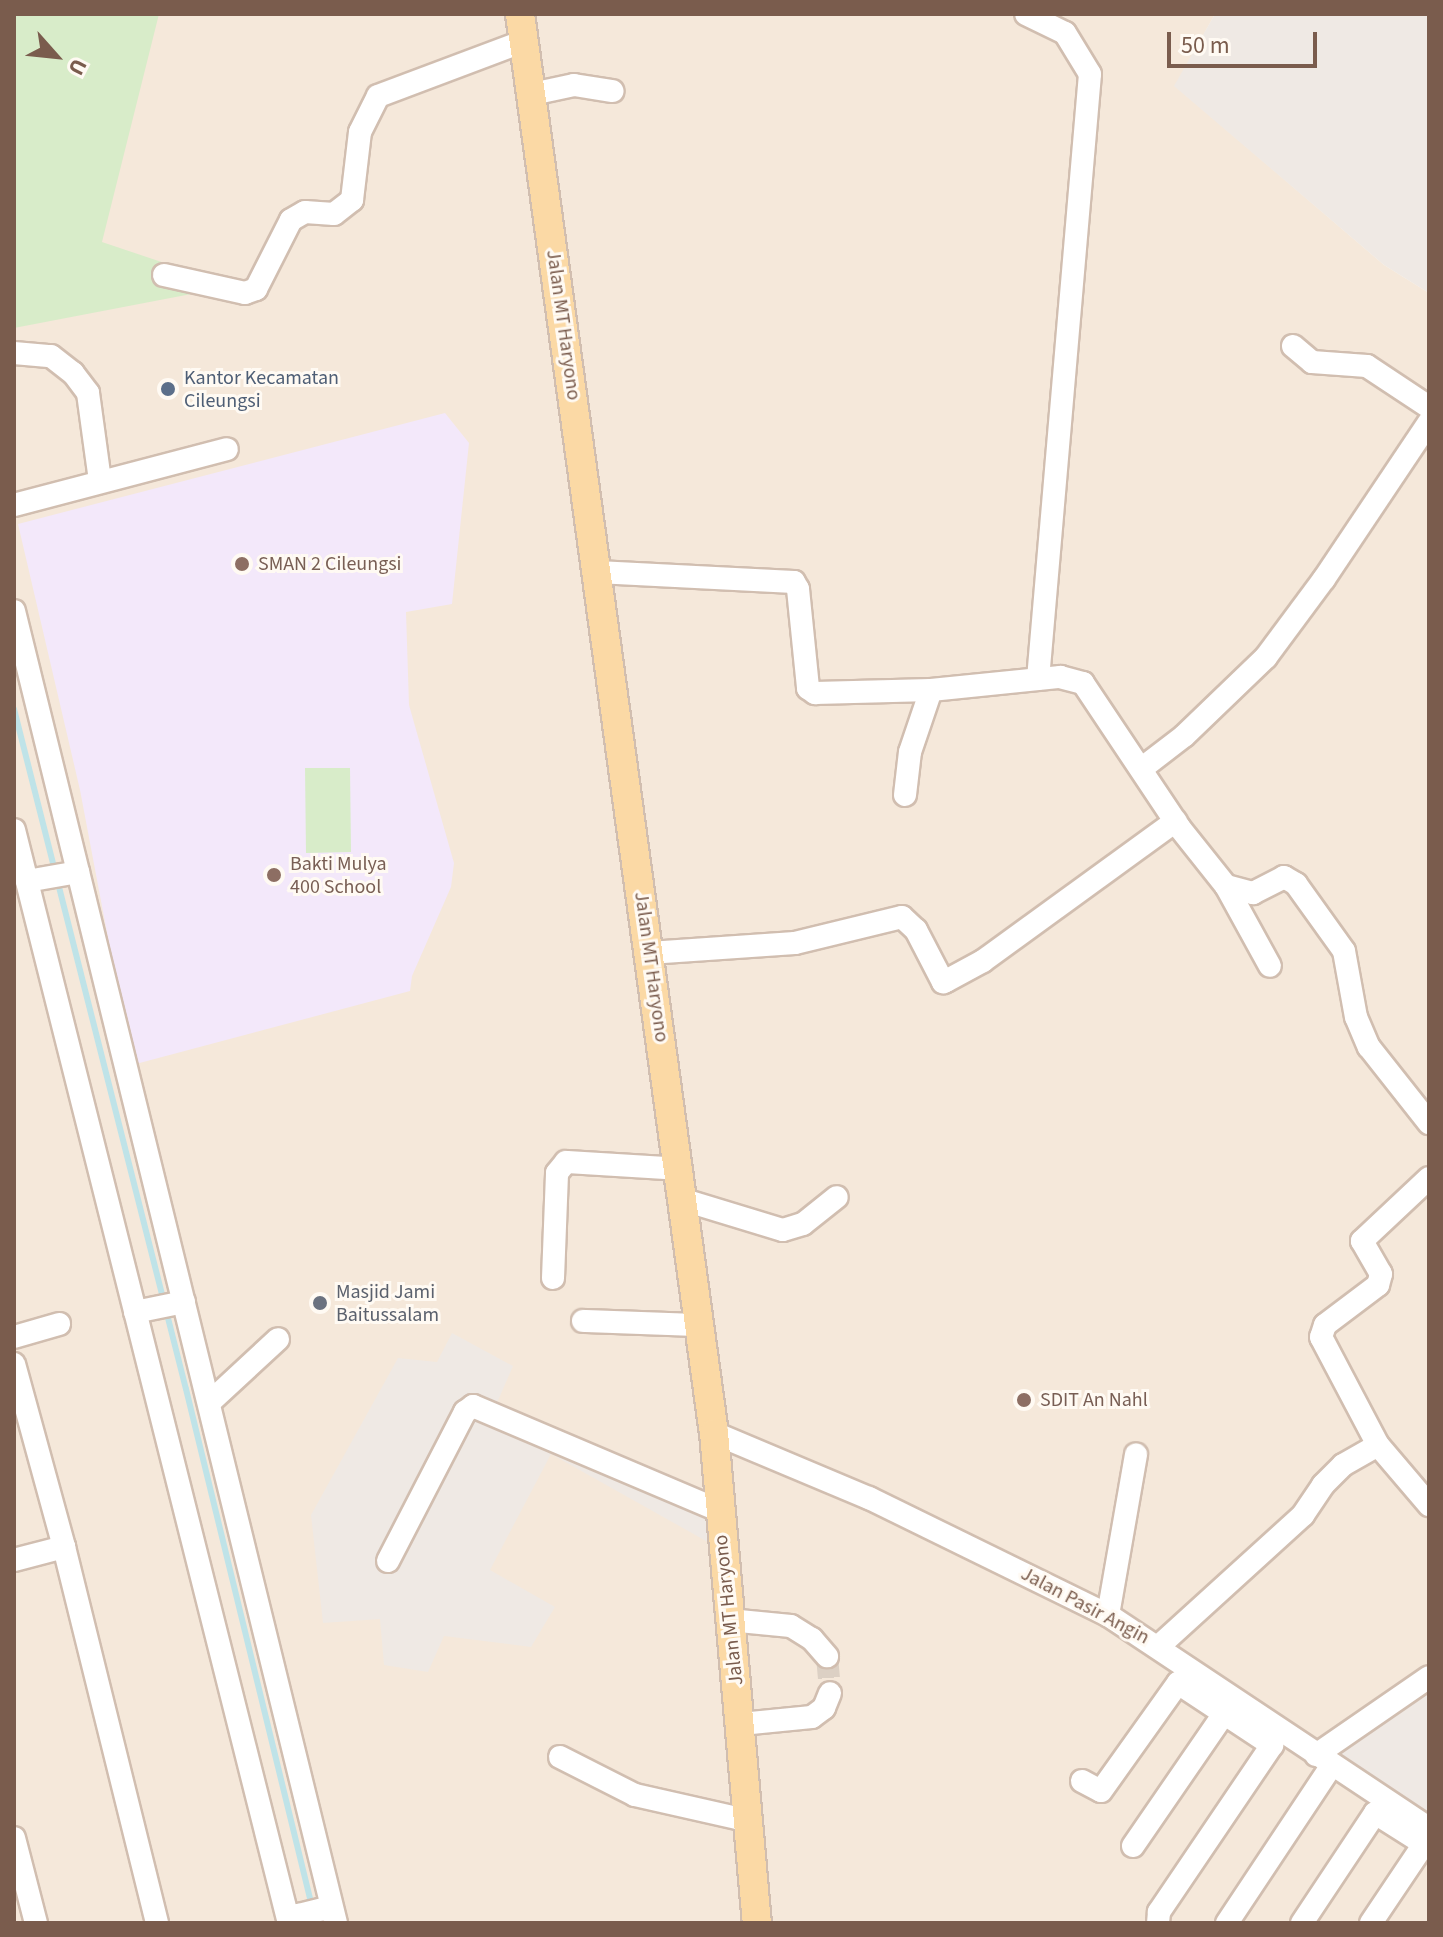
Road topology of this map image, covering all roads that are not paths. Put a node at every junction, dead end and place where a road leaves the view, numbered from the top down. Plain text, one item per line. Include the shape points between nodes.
1 (1026, 14) edge
2 (522, 27) edge
3 (613, 91) dead end
4 (532, 94) junction
5 (164, 275) dead end
6 (1293, 346) dead end
7 (14, 353) edge
8 (1429, 407) edge
9 (1429, 422) edge
10 (227, 449) dead end
11 (100, 481) junction
12 (14, 505) edge
13 (597, 572) junction
14 (14, 611) edge
15 (1038, 679) junction
16 (931, 690) junction
17 (1141, 769) junction
18 (905, 795) dead end
19 (1176, 821) junction
20 (14, 830) edge
21 (77, 872) junction
22 (34, 880) junction
23 (1226, 886) junction
24 (649, 953) junction
25 (1270, 966) dead end
26 (1429, 1123) edge
27 (679, 1169) junction
28 (1429, 1178) edge
29 (837, 1197) dead end
30 (684, 1200) junction
31 (553, 1278) dead end
32 (179, 1302) junction
33 (143, 1310) junction
34 (583, 1321) dead end
35 (59, 1324) dead end
36 (699, 1325) junction
37 (14, 1337) edge
38 (278, 1339) dead end
39 (14, 1364) edge
40 (209, 1403) junction
41 (714, 1433) junction
42 (1378, 1445) junction
43 (1136, 1454) dead end
44 (1429, 1505) edge
45 (718, 1510) junction
46 (64, 1547) junction
47 (14, 1560) edge
48 (388, 1561) dead end
49 (1108, 1615) junction
50 (729, 1620) junction
51 (1159, 1646) junction
52 (827, 1656) tunnel mouth
53 (1429, 1677) edge
54 (830, 1693) dead end
55 (1225, 1712) junction
56 (741, 1724) junction
57 (560, 1757) dead end
58 (1324, 1760) junction
59 (1082, 1781) dead end
60 (750, 1821) junction
61 (1429, 1828) edge
62 (14, 1838) edge
63 (1133, 1846) dead end
64 (330, 1914) edge
65 (293, 1920) edge
66 (36, 1923) edge
67 (157, 1923) edge
68 (757, 1923) edge
69 (1158, 1923) edge
70 (1227, 1923) edge
71 (1302, 1923) edge
72 (1371, 1923) edge

1 - 15 street via 1065,33 1090,74
2 - 4 main road, Jalan MT Haryono
2 - 5 street via 378,96 360,132 352,200 334,214 305,212 291,220 256,289 245,293
3 - 4 street via 574,85
4 - 13 main road, Jalan MT Haryono
6 - 8 street via 1312,362 1367,366
7 - 11 street via 51,356 88,393
9 - 17 street via 1266,657 1184,736
10 - 11 street
11 - 12 street
13 - 16 street via 794,582 808,688 815,693
13 - 24 main road, Jalan MT Haryono
14 - 21 street
15 - 16 street
15 - 17 street via 1083,683
16 - 18 street via 910,752
17 - 19 street
19 - 23 street
19 - 24 street via 983,961 943,982 916,930 902,917 795,943
20 - 22 street
21 - 22 street
21 - 32 street
22 - 33 street
23 - 25 street
23 - 26 street via 1253,893 1284,877 1296,884 1344,951 1356,1017 1369,1047
24 - 27 main road, Jalan MT Haryono
27 - 30 main road, Jalan MT Haryono
27 - 31 street via 566,1162 557,1173
28 - 42 street via 1362,1241 1381,1274 1378,1285 1325,1325 1321,1337
29 - 30 street via 803,1224 783,1230
30 - 36 main road, Jalan MT Haryono
32 - 33 street
32 - 40 street
33 - 65 street
34 - 36 street
35 - 37 street
36 - 41 main road, Jalan MT Haryono
38 - 40 street
39 - 46 street
40 - 64 street
41 - 45 main road, Jalan MT Haryono
41 - 49 street, Jalan Pasir Angin via 869,1498
42 - 44 street
42 - 51 street via 1343,1465 1303,1515
43 - 49 street
45 - 48 street via 473,1406 465,1412
45 - 50 main road, Jalan MT Haryono
46 - 47 street
46 - 67 street
49 - 51 street, Jalan Pasir Angin
50 - 52 street via 791,1626
50 - 56 main road, Jalan MT Haryono
51 - 58 street, Jalan Pasir Angin
53 - 58 street
54 - 56 street via 824,1708 812,1717
55 - 59 street via 1178,1683 1101,1791
55 - 63 street
55 - 69 street via 1272,1745 1159,1912
56 - 60 main road, Jalan MT Haryono
57 - 60 street via 635,1795
58 - 61 street, Jalan Pasir Angin
58 - 70 street
60 - 68 main road, Jalan MT Haryono
62 - 66 street
64 - 65 street
71 - 72 street via 1375,1813 1424,1844

